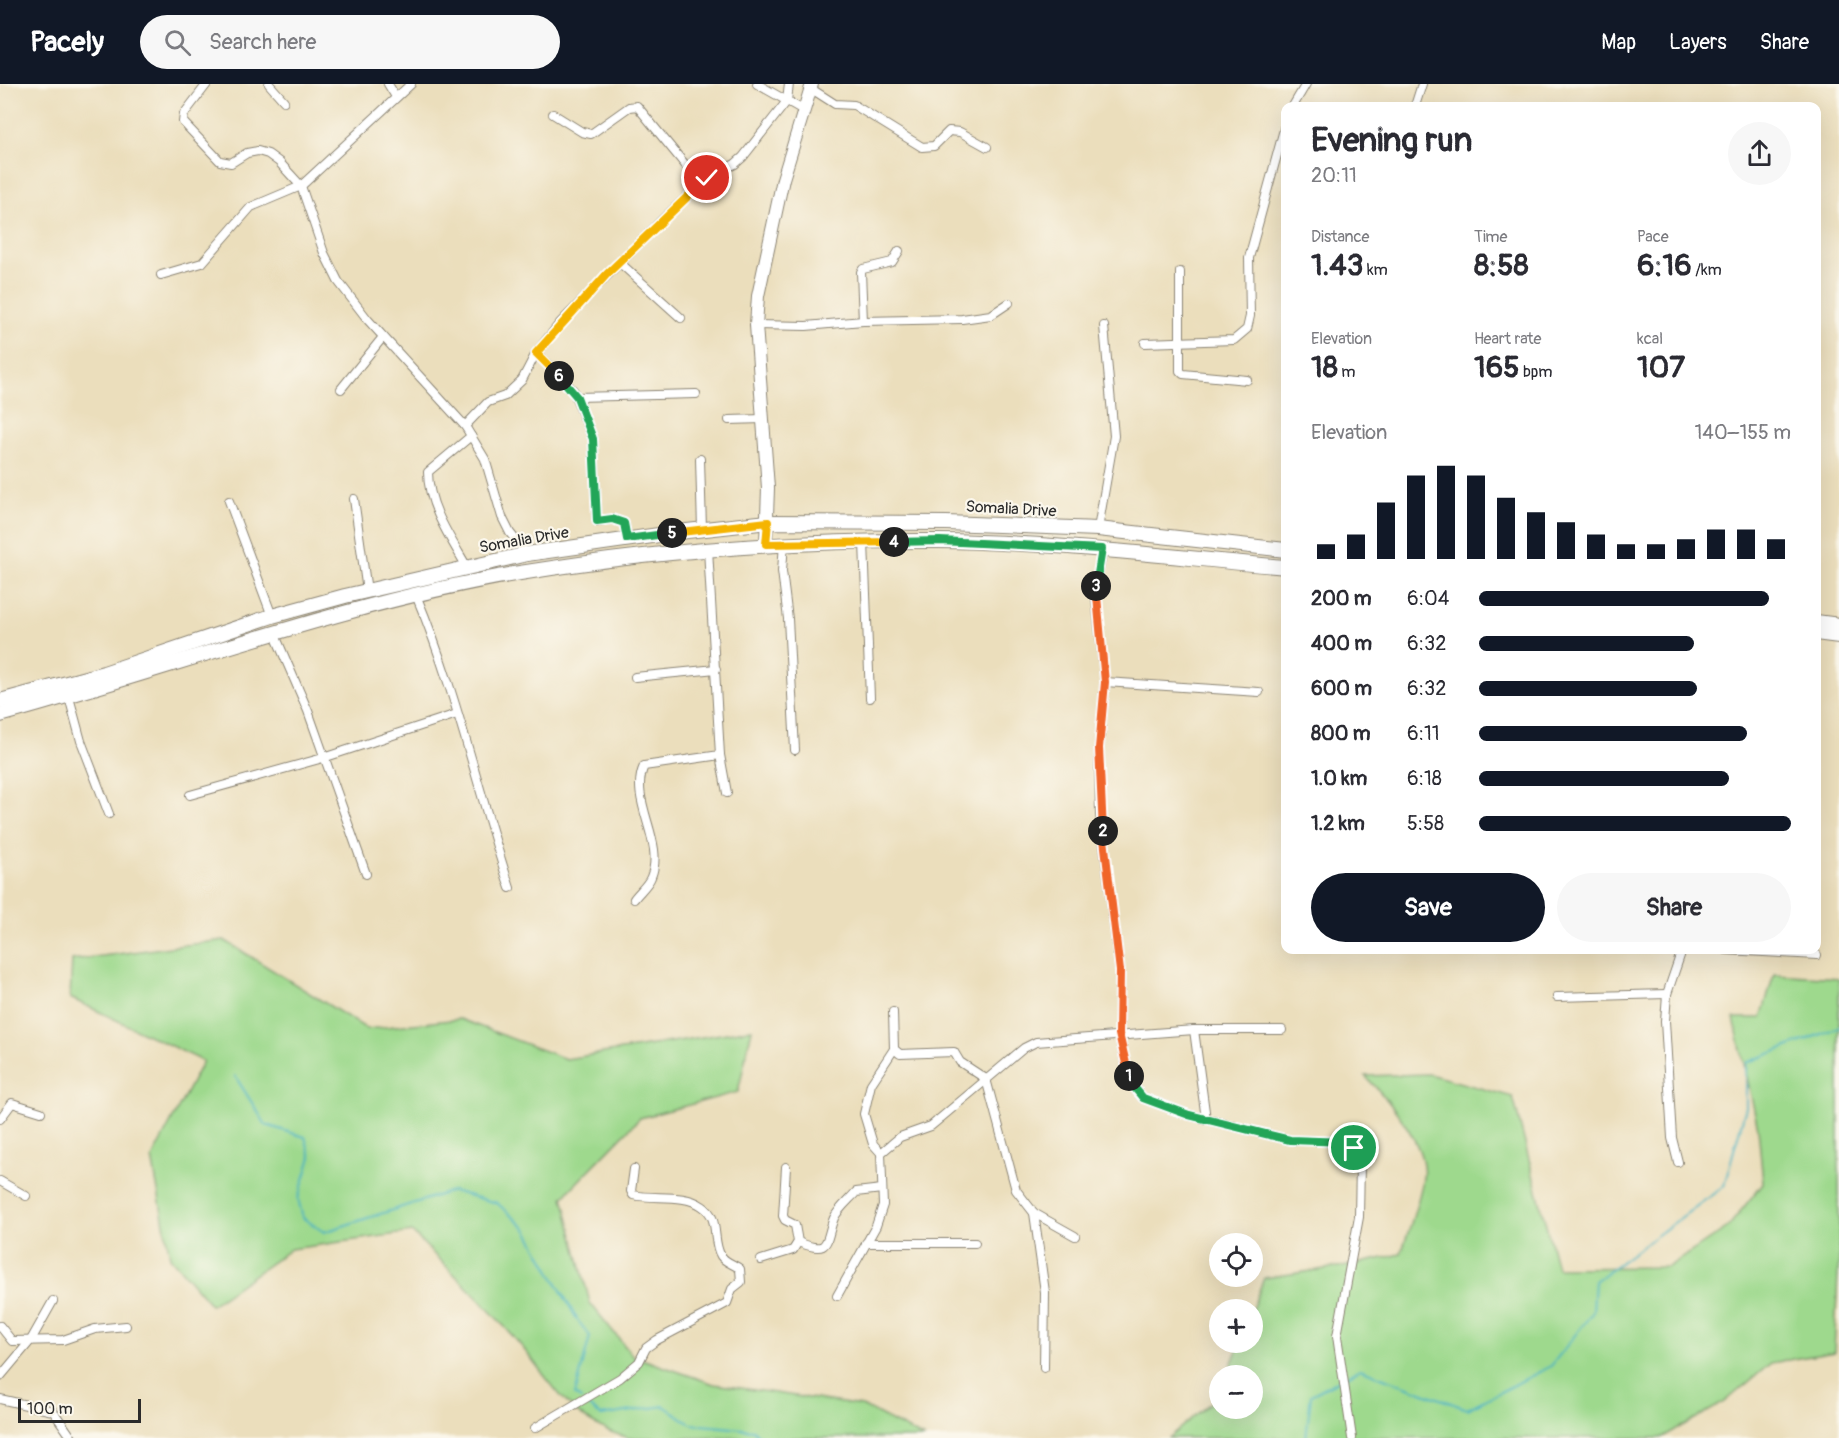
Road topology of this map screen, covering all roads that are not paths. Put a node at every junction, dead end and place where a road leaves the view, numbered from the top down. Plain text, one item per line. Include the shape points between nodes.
1 (207, 84) edge
2 (269, 84) edge
3 (388, 84) edge
4 (411, 84) edge
5 (757, 84) edge
6 (789, 84) edge
7 (1306, 84) edge
8 (1422, 84) edge
9 (811, 86) edge
10 (396, 97) junction
11 (284, 100) dead end
12 (787, 101) junction
13 (1295, 102) edge
14 (1416, 102) edge
15 (803, 110) junction
16 (553, 114) dead end
17 (1281, 140) edge
18 (987, 147) dead end
19 (701, 184) junction
20 (300, 186) junction
21 (899, 251) dead end
22 (620, 262) junction
23 (1180, 272) dead end
24 (161, 275) dead end
25 (1009, 303) dead end
26 (681, 318) dead end
27 (863, 321) junction
28 (756, 325) junction
29 (1104, 326) dead end
30 (383, 337) junction
31 (1180, 342) junction
32 (1145, 343) dead end
33 (536, 353) junction
34 (1246, 380) dead end
35 (341, 390) dead end
36 (696, 394) dead end
37 (577, 397) junction
38 (764, 419) junction
39 (729, 420) dead end
40 (465, 426) junction
41 (471, 436) junction
42 (700, 459) dead end
43 (354, 499) dead end
44 (229, 501) dead end
45 (768, 522) junction
46 (702, 529) junction
47 (1098, 529) junction
48 (627, 539) junction
49 (864, 542) junction
50 (784, 543) junction
51 (766, 544) junction
52 (708, 549) junction
53 (1102, 549) junction
54 (1281, 549) edge
55 (526, 555) junction
56 (467, 567) junction
57 (1281, 567) edge
58 (367, 591) junction
59 (416, 595) junction
60 (273, 616) junction
61 (1821, 623) edge
62 (1839, 625) edge
63 (1821, 634) edge
64 (275, 635) junction
65 (1839, 636) edge
66 (716, 669) junction
67 (636, 677) dead end
68 (1105, 682) junction
69 (1258, 692) dead end
70 (69, 697) junction
71 (870, 698) dead end
72 (0, 701) edge
73 (457, 714) junction
74 (0, 715) edge
75 (795, 750) dead end
76 (720, 755) junction
77 (323, 758) junction
78 (727, 793) dead end
79 (190, 795) dead end
80 (110, 814) dead end
81 (366, 874) dead end
82 (510, 888) dead end
83 (634, 899) dead end
84 (1681, 954) edge
85 (1799, 954) edge
86 (1817, 955) dead end
87 (1667, 994) junction
88 (1557, 997) dead end
89 (893, 1012) dead end
90 (1194, 1030) junction
91 (1282, 1030) dead end
92 (1119, 1034) junction
93 (894, 1049) junction
94 (986, 1080) junction
95 (41, 1112) dead end
96 (0, 1119) edge
97 (1206, 1119) junction
98 (881, 1153) junction
99 (1678, 1162) dead end
100 (786, 1167) dead end
101 (634, 1169) dead end
102 (0, 1181) edge
103 (882, 1189) junction
104 (26, 1196) dead end
105 (1034, 1213) junction
106 (1076, 1236) dead end
107 (798, 1242) junction
108 (866, 1243) junction
109 (975, 1243) dead end
110 (761, 1260) dead end
111 (837, 1296) dead end
112 (53, 1301) dead end
113 (0, 1326) edge
114 (126, 1326) dead end
115 (31, 1340) junction
116 (12, 1341) junction
117 (16, 1360) junction
118 (1044, 1368) dead end
119 (0, 1377) edge
120 (0, 1399) edge
121 (535, 1428) dead end
122 (72, 1438) edge
123 (1352, 1438) edge

1 - 20 street via 184,114 183,122 188,129 220,161 231,163 258,151 268,154
2 - 11 street
3 - 10 street
4 - 10 street
5 - 12 street
6 - 12 street
7 - 13 street
8 - 14 street
9 - 15 street
9 - 18 street via 835,104 854,105 922,147 934,146 949,131 960,132
10 - 20 street
12 - 15 street
12 - 19 street via 735,164
15 - 28 street via 768,245
16 - 19 street via 591,134 629,107 637,106
17 - 31 street via 1249,258 1247,329 1234,340
19 - 22 street
20 - 24 street via 250,207 202,263
20 - 30 street via 338,281
21 - 27 street via 892,262 861,272
22 - 26 street
22 - 33 street
23 - 31 street
25 - 27 street via 991,315 971,318
27 - 28 street
28 - 38 street
29 - 47 street via 1114,436
30 - 35 street
30 - 40 street
31 - 32 street
31 - 34 street via 1179,368 1183,374
33 - 37 street
33 - 40 street via 522,380 505,396 488,402
36 - 37 street
37 - 48 street via 593,439 595,517 600,523 612,519 624,523
38 - 39 street
38 - 45 street
40 - 41 street
41 - 55 street via 485,459 502,517
41 - 56 street via 428,472 438,511
42 - 46 street
43 - 58 street
44 - 60 street
45 - 46 main road, Somalia Drive
45 - 47 main road, Somalia Drive
45 - 51 street
46 - 48 main road, Somalia Drive
47 - 54 main road, Somalia Drive
48 - 55 main road, Somalia Drive
49 - 50 main road, Somalia Drive
49 - 53 main road, Somalia Drive via 940,541
49 - 71 street
50 - 51 main road, Somalia Drive
50 - 75 street via 782,572
51 - 52 main road, Somalia Drive
52 - 59 main road, Somalia Drive via 520,573
52 - 66 street
53 - 57 main road, Somalia Drive
53 - 68 street via 1095,590
55 - 56 main road, Somalia Drive
56 - 58 main road, Somalia Drive
58 - 60 main road, Somalia Drive
59 - 64 main road, Somalia Drive
59 - 73 street
60 - 72 main road, Somalia Drive via 104,673
61 - 62 main road
63 - 65 main road
64 - 70 main road, Somalia Drive
64 - 77 street via 308,711
66 - 67 street
66 - 76 street
68 - 69 street
68 - 92 street via 1099,748 1100,815 1120,971
70 - 74 main road, Somalia Drive
70 - 80 street via 81,741
73 - 77 street
73 - 82 street
76 - 78 street
76 - 83 street via 644,766 640,778 654,869 651,879
77 - 79 street
77 - 81 street via 344,805
84 - 87 street
85 - 86 street
87 - 88 street
87 - 99 street via 1672,1138
89 - 93 street
90 - 91 street
90 - 92 street
90 - 97 street
92 - 94 street via 1036,1042
92 - 97 street via 1130,1082 1143,1098
93 - 94 street via 900,1054 954,1052 960,1062
93 - 98 street via 871,1084 864,1114 873,1144
94 - 98 street via 931,1126 900,1137
94 - 105 street via 1016,1190
95 - 96 street via 12,1103
97 - 123 street via 1290,1140 1346,1142 1354,1148 1360,1163 1359,1217 1337,1336
98 - 103 street
100 - 107 street via 783,1216 795,1225
101 - 121 street via 633,1195 687,1200 703,1206 714,1221 722,1257 740,1269 742,1278 727,1303 657,1340 620,1378
102 - 104 street
103 - 107 street via 856,1192 834,1217 830,1239 823,1245 811,1247
103 - 108 street via 883,1205
105 - 106 street
105 - 118 street via 1045,1292
107 - 110 street via 793,1250
108 - 109 street
108 - 111 street
112 - 115 street
113 - 116 street
114 - 115 street via 95,1329 63,1340
115 - 116 street
115 - 117 street
116 - 117 street
117 - 119 street
120 - 122 street via 53,1411

